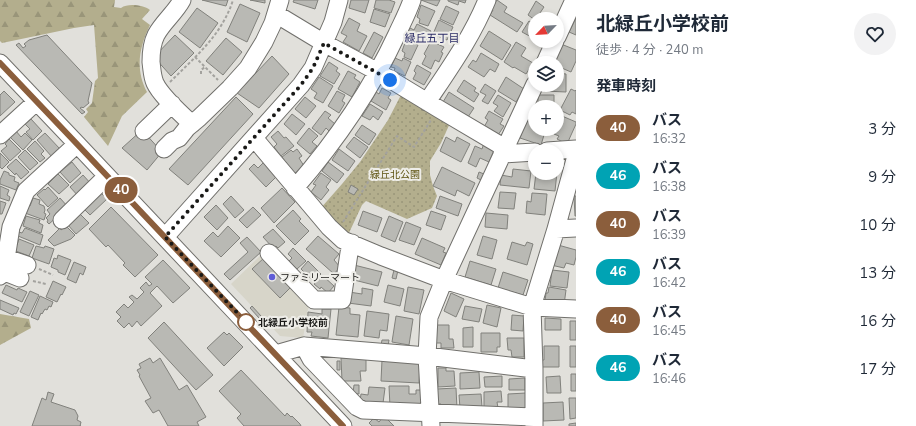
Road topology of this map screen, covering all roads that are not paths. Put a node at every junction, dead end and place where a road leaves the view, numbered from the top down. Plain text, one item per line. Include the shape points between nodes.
1 (182, 0) edge
2 (339, 0) edge
3 (412, 0) edge
4 (486, 0) edge
5 (574, 0) edge
6 (278, 7) edge
7 (564, 22) edge
8 (324, 43) junction
9 (0, 63) edge
10 (378, 72) junction
11 (531, 92) edge
12 (36, 102) junction
13 (172, 104) junction
14 (433, 105) junction
15 (192, 124) junction
16 (144, 131) dead end
17 (0, 135) edge
18 (254, 138) junction
19 (77, 144) junction
20 (164, 149) dead end
21 (576, 149) edge
22 (564, 150) edge
23 (504, 151) junction
24 (528, 152) edge
25 (576, 156) edge
26 (107, 176) junction
27 (295, 188) junction
28 (62, 220) dead end
29 (6, 225) edge
30 (576, 228) edge
31 (556, 229) junction
32 (165, 237) junction
33 (352, 243) junction
34 (269, 253) dead end
35 (3, 268) edge
36 (24, 272) dead end
37 (444, 280) junction
38 (532, 306) junction
39 (576, 309) edge
40 (304, 346) junction
41 (276, 354) junction
42 (427, 356) junction
43 (534, 369) junction
44 (431, 420) edge
45 (534, 422) edge
46 (337, 424) edge

1 - 13 street via 153,41 151,57 155,82
2 - 8 street
3 - 10 street
4 - 14 street via 481,15
5 - 7 street
6 - 8 street
6 - 15 street via 264,42 248,68
8 - 10 street
8 - 18 street via 313,68 301,85
9 - 12 street
10 - 14 street
10 - 27 street via 344,126
11 - 23 street
12 - 17 street
12 - 19 street
13 - 15 street
13 - 16 street
14 - 23 street
15 - 20 street
18 - 27 street
18 - 32 street
19 - 26 street
19 - 29 street via 26,191
21 - 22 street
23 - 24 street
23 - 37 street
25 - 31 street
26 - 28 street
26 - 32 street
27 - 33 street via 329,227 343,240
29 - 35 street
30 - 31 street
31 - 38 street
32 - 41 street
33 - 34 street via 342,300 314,300
33 - 37 street
35 - 36 street
37 - 38 street
37 - 42 street via 429,317
38 - 39 street
38 - 43 street
40 - 41 street
40 - 42 street
40 - 44 street via 310,359 357,407
41 - 46 street
42 - 43 street
42 - 44 street
43 - 45 street
44 - 45 street

